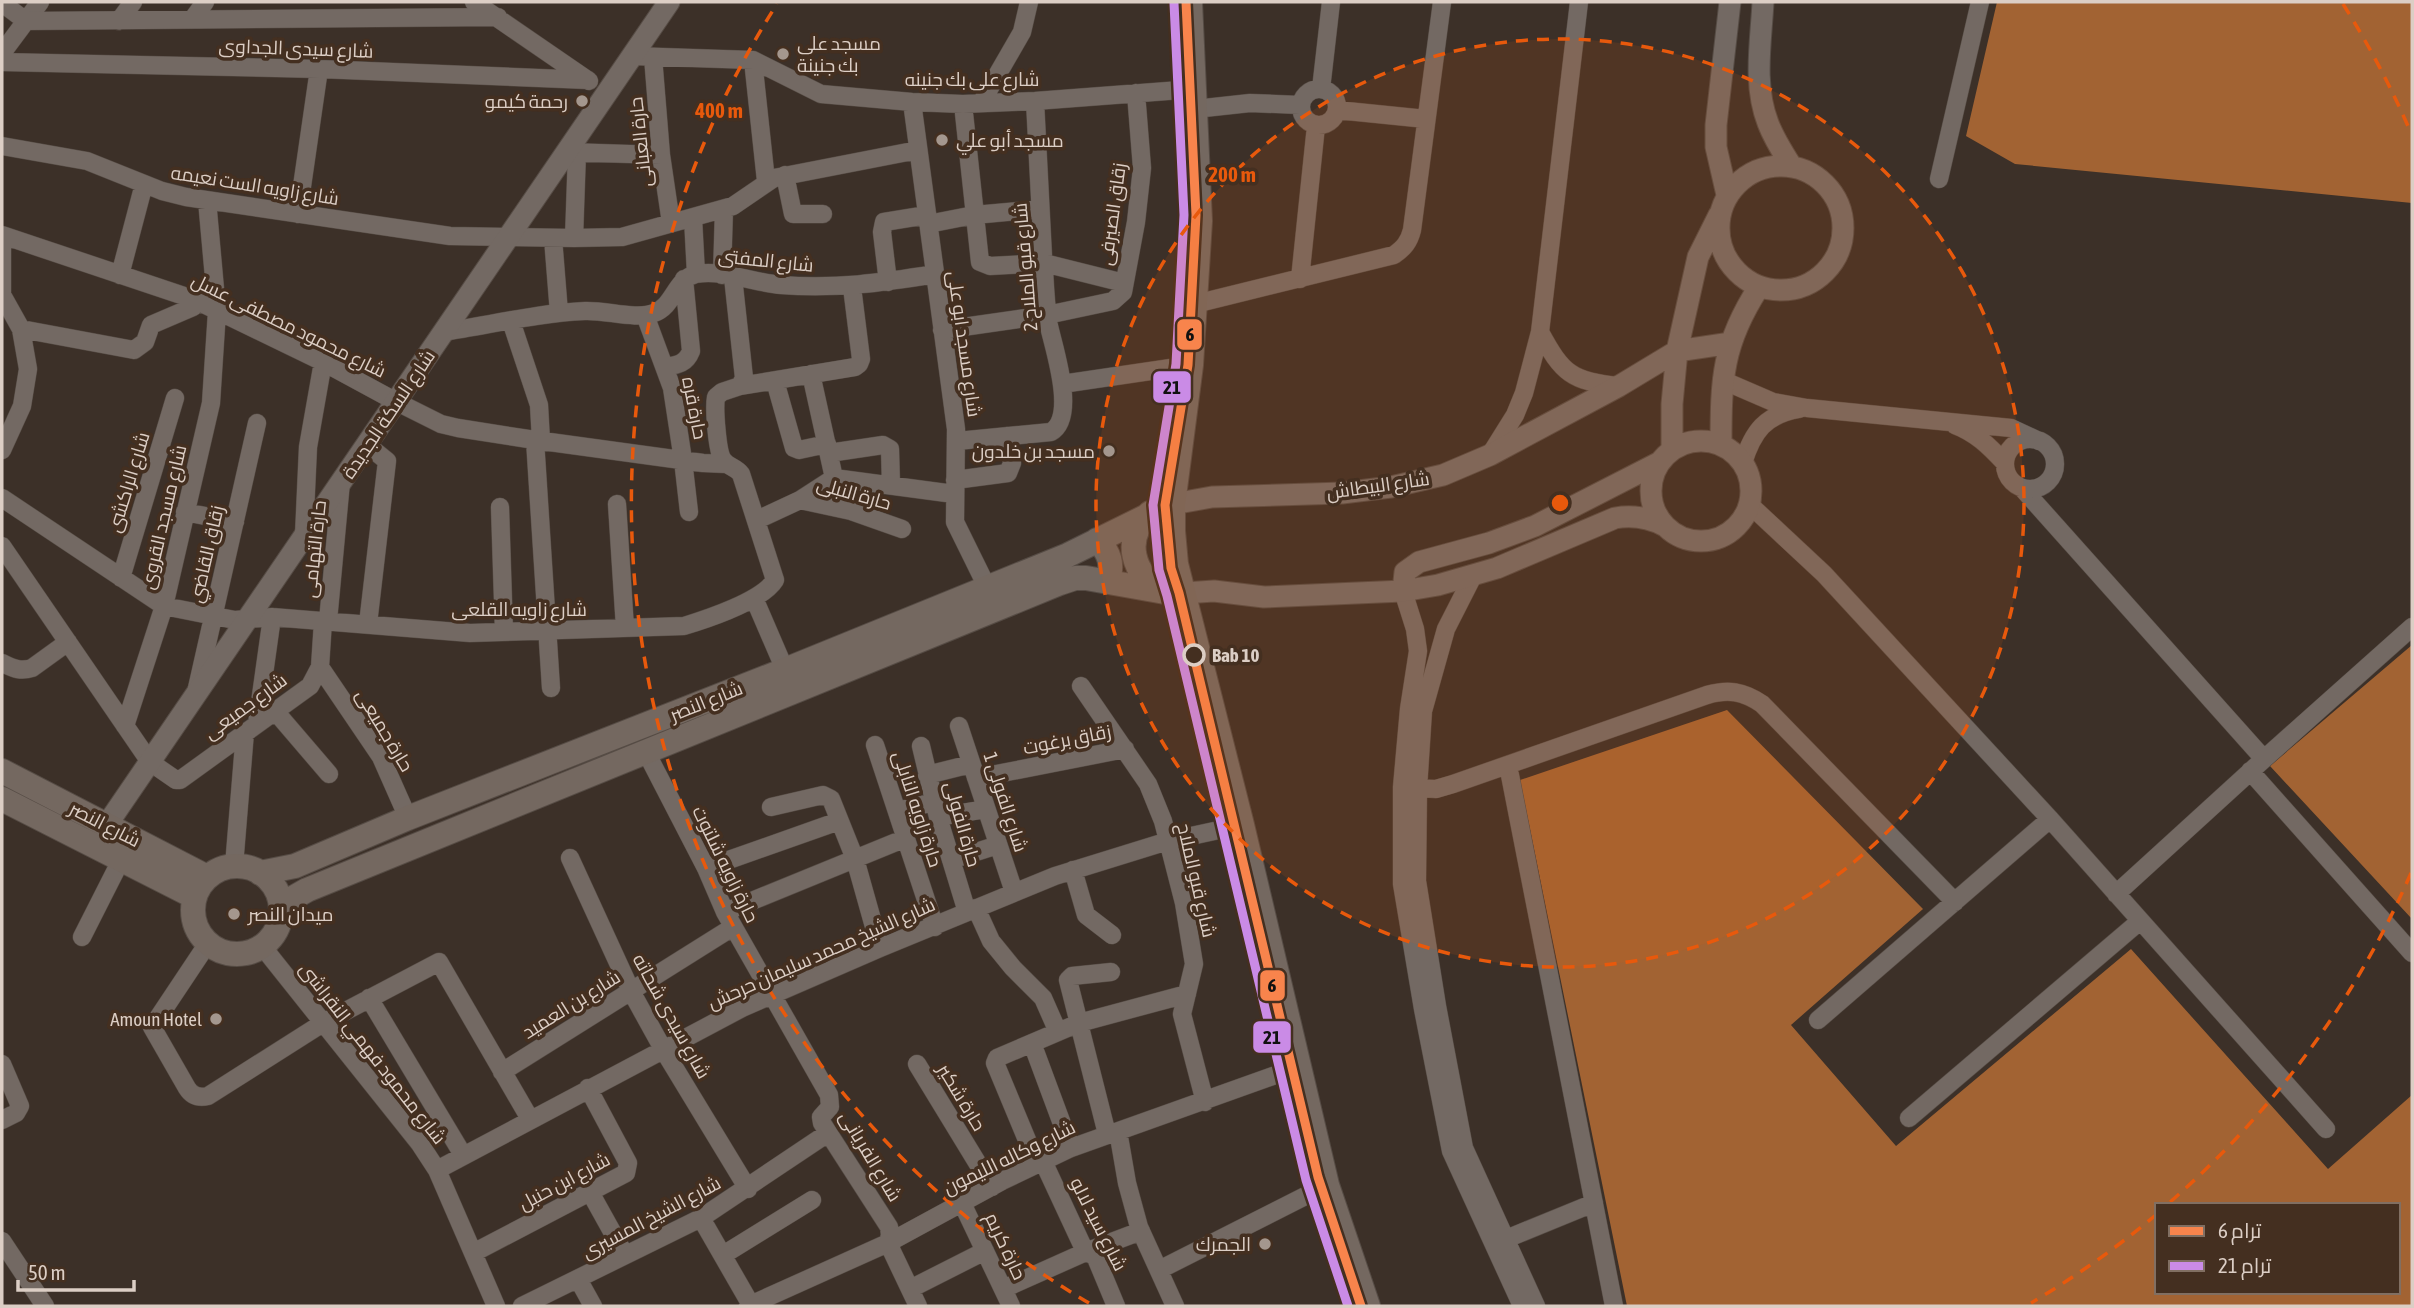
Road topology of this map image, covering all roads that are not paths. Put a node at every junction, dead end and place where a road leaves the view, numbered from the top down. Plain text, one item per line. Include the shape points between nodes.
1 (40, 2) edge
2 (133, 2) edge
3 (205, 2) edge
4 (296, 2) edge
5 (368, 2) edge
6 (474, 2) edge
7 (669, 2) edge
8 (1029, 2) edge
9 (1190, 2) edge
10 (1331, 2) edge
11 (1442, 2) edge
12 (1579, 2) edge
13 (1730, 2) edge
14 (1763, 2) edge
15 (1980, 2) edge
16 (2, 3) edge
17 (498, 18) junction
18 (285, 19) junction
19 (357, 19) junction
20 (26, 20) junction
21 (192, 20) junction
22 (119, 21) junction
23 (2, 53) edge
24 (642, 56) junction
25 (753, 60) junction
26 (2, 62) edge
27 (319, 69) junction
28 (588, 80) junction
29 (1321, 89) junction
30 (607, 92) junction
31 (1136, 93) junction
32 (1194, 99) junction
33 (1035, 101) junction
34 (912, 102) junction
35 (981, 103) junction
36 (962, 104) junction
37 (1300, 105) junction
38 (1337, 110) junction
39 (1426, 119) junction
40 (1316, 125) junction
41 (2, 146) edge
42 (918, 150) junction
43 (572, 152) junction
44 (662, 155) junction
45 (1792, 167) junction
46 (785, 175) junction
47 (1938, 179) dead end
48 (766, 181) junction
49 (144, 184) junction
50 (207, 200) junction
51 (1724, 204) junction
52 (724, 209) junction
53 (1040, 209) junction
54 (298, 214) junction
55 (823, 214) dead end
56 (974, 215) junction
57 (693, 218) junction
58 (927, 220) junction
59 (671, 223) junction
60 (2, 235) edge
61 (508, 238) junction
62 (553, 238) junction
63 (574, 238) junction
64 (1044, 263) junction
65 (935, 274) junction
66 (120, 275) junction
67 (727, 276) junction
68 (690, 277) junction
69 (1300, 279) junction
70 (888, 282) junction
71 (852, 287) junction
72 (1759, 287) junction
73 (1121, 290) junction
74 (197, 301) junction
75 (1195, 304) junction
76 (217, 311) junction
77 (559, 313) junction
78 (645, 315) junction
79 (1047, 315) junction
80 (511, 321) junction
81 (21, 328) junction
82 (942, 330) junction
83 (443, 332) junction
84 (1539, 332) junction
85 (1731, 343) junction
86 (1678, 351) junction
87 (323, 362) junction
88 (1191, 365) junction
89 (664, 367) junction
90 (811, 374) junction
91 (1721, 380) junction
92 (775, 381) junction
93 (1062, 384) junction
94 (740, 386) junction
95 (1619, 386) junction
96 (175, 398) dead end
97 (395, 401) junction
98 (1807, 408) junction
99 (1949, 422) junction
100 (257, 423) dead end
101 (1007, 436) junction
102 (538, 441) junction
103 (957, 441) junction
104 (2039, 441) junction
105 (366, 444) junction
106 (1721, 445) junction
107 (828, 449) junction
108 (2, 450) edge
109 (1490, 456) junction
110 (1666, 456) junction
111 (683, 460) junction
112 (2004, 462) junction
113 (1743, 463) junction
114 (726, 464) junction
115 (834, 478) junction
116 (341, 481) junction
117 (891, 485) junction
118 (954, 487) junction
119 (2022, 488) junction
120 (2, 498) edge
121 (800, 500) junction
122 (617, 504) dead end
123 (1173, 504) junction
124 (1749, 504) junction
125 (500, 507) dead end
126 (185, 512) junction
127 (689, 512) dead end
128 (1147, 516) junction
129 (757, 520) junction
130 (235, 522) junction
131 (1665, 526) junction
132 (902, 529) dead end
133 (304, 535) junction
134 (1097, 540) junction
135 (2, 546) edge
136 (1473, 576) junction
137 (121, 578) junction
138 (1108, 582) junction
139 (986, 587) junction
140 (1183, 592) junction
141 (1403, 592) junction
142 (754, 598) junction
143 (164, 606) junction
144 (214, 616) junction
145 (248, 618) junction
146 (272, 618) junction
147 (325, 621) junction
148 (368, 624) junction
149 (2412, 626) edge
150 (625, 628) junction
151 (547, 631) junction
152 (504, 632) junction
153 (68, 642) junction
154 (2, 663) edge
155 (320, 667) junction
156 (785, 670) junction
157 (1082, 686) dead end
158 (551, 688) dead end
159 (196, 695) junction
160 (275, 711) junction
161 (125, 726) junction
162 (959, 726) dead end
163 (251, 728) junction
164 (875, 745) dead end
165 (921, 746) dead end
166 (1125, 749) junction
167 (645, 750) junction
168 (150, 762) junction
169 (1508, 765) junction
170 (2257, 765) junction
171 (2, 771) edge
172 (974, 771) junction
173 (329, 774) dead end
174 (927, 775) junction
175 (1410, 788) junction
176 (3, 806) edge
177 (771, 807) dead end
178 (986, 809) junction
179 (936, 810) junction
180 (897, 811) junction
181 (408, 818) junction
182 (2050, 820) junction
183 (839, 821) junction
184 (106, 825) junction
185 (1242, 825) junction
186 (906, 838) junction
187 (1168, 841) junction
188 (998, 845) junction
189 (570, 858) dead end
190 (855, 859) junction
191 (121, 860) junction
192 (951, 860) junction
193 (234, 866) junction
194 (706, 868) junction
195 (1073, 870) junction
196 (260, 873) junction
197 (201, 887) junction
198 (1014, 892) junction
199 (2116, 894) junction
200 (1955, 902) junction
201 (972, 910) junction
202 (281, 911) junction
203 (729, 920) junction
204 (2140, 920) junction
205 (935, 927) junction
206 (1112, 935) dead end
207 (82, 937) dead end
208 (208, 943) junction
209 (262, 946) junction
210 (880, 948) junction
211 (2412, 953) edge
212 (1111, 972) dead end
213 (631, 991) junction
214 (1187, 994) junction
215 (771, 995) junction
216 (369, 998) junction
217 (1430, 1008) junction
218 (1818, 1020) dead end
219 (323, 1023) junction
220 (1079, 1023) junction
221 (1058, 1032) junction
222 (1032, 1043) junction
223 (663, 1049) junction
224 (2, 1064) edge
225 (917, 1064) dead end
226 (1298, 1067) junction
227 (502, 1072) junction
228 (588, 1088) junction
229 (1205, 1102) junction
230 (1909, 1118) dead end
231 (530, 1119) junction
232 (2, 1120) edge
233 (2326, 1129) dead end
234 (828, 1133) junction
235 (1113, 1133) junction
236 (1071, 1148) junction
237 (463, 1156) junction
238 (1040, 1163) junction
239 (437, 1170) junction
240 (1327, 1185) junction
241 (992, 1187) junction
242 (748, 1189) junction
243 (590, 1192) junction
244 (812, 1200) dead end
245 (962, 1203) junction
246 (1594, 1203) junction
247 (701, 1219) junction
248 (1141, 1231) junction
249 (1506, 1239) junction
250 (2, 1241) edge
251 (888, 1243) junction
252 (985, 1251) junction
253 (1088, 1251) junction
254 (475, 1252) junction
255 (625, 1255) junction
256 (723, 1255) junction
257 (1159, 1270) junction
258 (578, 1279) junction
259 (910, 1289) junction
260 (1003, 1289) junction
261 (749, 1305) edge
262 (45, 1306) edge
263 (496, 1306) edge
264 (522, 1306) edge
265 (593, 1306) edge
266 (918, 1306) edge
267 (1011, 1306) edge
268 (1116, 1306) edge
269 (1175, 1306) edge
270 (1368, 1306) edge
271 (1522, 1306) edge
272 (1536, 1306) edge
273 (1614, 1306) edge

1 - 20 street
2 - 22 street
3 - 21 street
4 - 18 street
5 - 19 street
6 - 17 street
7 - 24 street, شارع السكة الجديدة
8 - 35 street via 1023,32
9 - 32 main road
10 - 29 street
11 - 39 street
12 - 84 street
13 - 51 street via 1716,147
14 - 45 street via 1761,101
15 - 47 street
16 - 20 street
17 - 19 street
17 - 28 street
18 - 19 street
18 - 21 street
20 - 22 street
20 - 23 street
21 - 22 street
24 - 25 street, شارع على بك جنينه
24 - 30 street, شارع السكة الجديدة
24 - 44 street, حارة العبانى
25 - 34 street, شارع على بك جنينه via 821,94
25 - 48 street
26 - 27 street, شارع سيدى الجداوى
27 - 28 street, شارع سيدى الجداوى
27 - 54 street
28 - 30 street
29 - 37 street via 1311,90
29 - 38 street via 1336,100
30 - 43 street, شارع السكة الجديدة
31 - 32 street, شارع على بك جنينه
31 - 33 street, شارع على بك جنينه
31 - 73 street, زقاق الصيرفى via 1142,168
32 - 37 street, شارع على بك جنينه
32 - 75 main road via 1200,221
33 - 35 street, شارع على بك جنينه
33 - 53 street, شارع قبو الملاح 2
34 - 36 street, شارع على بك جنينه
34 - 42 street, شارع مسجد ابو على
35 - 36 street, شارع على بك جنينه
36 - 56 street
37 - 40 street via 1302,115
38 - 39 street
38 - 40 street via 1326,124
39 - 69 street via 1412,230 1403,249
40 - 69 street
41 - 49 street, شارع زاويه الست نعيمه via 87,162
42 - 46 street, شارع زاويه الست نعيمه
42 - 58 street, شارع مسجد ابو على
43 - 44 street
43 - 61 street, شارع السكة الجديدة
43 - 63 street
44 - 59 street, حارة العبانى
45 - 51 street via 1755,171 1740,181
45 - 72 street via 1816,177 1829,189 1843,221 1842,239 1837,256 1812,282 1795,289
46 - 48 street, شارع زاويه الست نعيمه
46 - 55 street via 793,214
48 - 52 street, شارع زاويه الست نعيمه
49 - 50 street, شارع زاويه الست نعيمه
49 - 66 street
50 - 54 street, شارع زاويه الست نعيمه
50 - 76 street, شارع مسجد القروى
51 - 72 street via 1718,231 1730,265
51 - 86 street via 1698,257
52 - 57 street, شارع زاويه الست نعيمه
52 - 67 street
53 - 56 street
53 - 64 street, شارع قبو الملاح 2
54 - 61 street, شارع زاويه الست نعيمه via 450,236
56 - 58 street
56 - 64 street via 982,265
57 - 59 street, شارع زاويه الست نعيمه
57 - 68 street
58 - 65 street, شارع مسجد ابو على
58 - 70 street via 884,222
59 - 63 street, شارع زاويه الست نعيمه via 622,237
60 - 66 street, شارع محمود مصطفى عسل
60 - 81 street via 2,295
61 - 62 street, شارع زاويه الست نعيمه
61 - 83 street, شارع السكة الجديدة
62 - 63 street, شارع زاويه الست نعيمه
62 - 77 street
64 - 73 street
64 - 79 street, شارع قبو الملاح 2
65 - 70 street, شارع المفتى
65 - 82 street, شارع مسجد ابو على
66 - 74 street, شارع محمود مصطفى عسل
67 - 68 street, شارع المفتى
67 - 71 street, شارع المفتى via 782,285
67 - 94 street via 744,378
68 - 78 street via 667,304
68 - 89 street via 691,351 680,365
69 - 75 street
70 - 71 street, شارع المفتى
71 - 90 street via 859,364
72 - 85 street
73 - 79 street via 1113,301
74 - 76 street, شارع محمود مصطفى عسل
74 - 81 street via 151,325 145,342 134,350
75 - 88 main road
76 - 87 street, شارع محمود مصطفى عسل
76 - 126 street, شارع مسجد القروى via 211,403
77 - 78 street
77 - 80 street
78 - 89 street, حارة قره
79 - 82 street
79 - 93 street, شارع قبو الملاح 2
80 - 83 street
80 - 102 street via 539,405
81 - 108 street via 28,369 22,406
82 - 103 street, شارع مسجد ابو على
83 - 97 street, شارع السكة الجديدة
84 - 95 street via 1554,359 1572,375 1594,384
84 - 109 street via 1524,393
85 - 86 street
85 - 91 street
86 - 95 street, شارع البيطاش
86 - 110 street
87 - 97 street, شارع محمود مصطفى عسل
87 - 133 street via 308,447
88 - 93 street
88 - 123 main road
89 - 111 street, حارة قره via 672,388
90 - 92 street
90 - 107 street
91 - 98 street via 1773,402
91 - 106 street
92 - 94 street
92 - 107 street via 794,448
93 - 101 street, شارع قبو الملاح 2 via 1057,428
94 - 114 street via 722,392 715,400 720,457
95 - 109 street, شارع البيطاش
96 - 137 street, شارع الراكشى
97 - 102 street, شارع محمود مصطفى عسل via 450,426
97 - 105 street, شارع السكة الجديدة
98 - 99 street
98 - 113 street via 1787,411 1759,428
99 - 104 street via 2011,428
99 - 112 street via 1968,429
100 - 130 street, زقاق القاضي
101 - 103 street
101 - 118 street via 1012,463 1008,473
102 - 111 street, شارع محمود مصطفى عسل
102 - 151 street
103 - 118 street, شارع مسجد ابو على
104 - 112 street via 2016,443
104 - 119 street via 2054,457 2053,475 2040,488
105 - 116 street, شارع السكة الجديدة
105 - 148 street via 387,461
106 - 110 street via 1687,442
106 - 113 street
107 - 115 street
107 - 117 street via 887,446
109 - 123 street, شارع البيطاش via 1391,487 1212,497
110 - 131 street via 1652,477 1651,494
110 - 141 street via 1524,530 1419,562 1405,572
111 - 114 street, شارع محمود مصطفى عسل
111 - 127 street, حارة قره
112 - 119 street via 2011,481
113 - 124 street via 1749,476
114 - 129 street via 739,470
115 - 117 street
115 - 121 street
116 - 133 street, شارع السكة الجديدة
116 - 147 street, حارة التهامى
117 - 118 street
118 - 139 street, شارع مسجد ابو على via 955,522
119 - 170 street
120 - 137 street
121 - 129 street, حارة النبلى
121 - 132 street, حارة النبلى
122 - 150 street
123 - 128 main road, شارع النصر
123 - 140 main road via 1173,541
124 - 131 street via 1730,532 1713,539 1679,536
124 - 182 street via 1824,574
125 - 152 street
126 - 130 street
126 - 143 street, شارع مسجد القروى
128 - 134 main road, شارع النصر
128 - 140 main road via 1134,539 1136,565 1153,586
129 - 142 street, شارع زاويه القلعى via 775,576 771,587
130 - 144 street, زقاق القاضي
131 - 136 street via 1636,516 1615,518
133 - 145 street, شارع السكة الجديدة
134 - 138 main road via 1110,559
134 - 139 main road, شارع النصر
135 - 153 street
136 - 141 street
136 - 175 street via 1446,629 1423,711
137 - 143 street
138 - 140 main road, شارع النصر
138 - 167 main road, شارع النصر via 1075,578 1060,583
139 - 156 main road, شارع النصر
140 - 141 street via 1264,597
140 - 185 main road
141 - 175 street via 1418,651 1409,709
142 - 150 street, شارع زاويه القلعى via 684,626
142 - 156 street
143 - 144 street, شارع زاويه القلعى
143 - 161 street, شارع مسجد القروى
144 - 145 street, شارع زاويه القلعى
144 - 159 street, زقاق القاضي
145 - 146 street, شارع زاويه القلعى
145 - 159 street, شارع السكة الجديدة
146 - 147 street, شارع زاويه القلعى
146 - 163 street
147 - 148 street, شارع زاويه القلعى
147 - 155 street
148 - 152 street, شارع زاويه القلعى
149 - 170 street
150 - 151 street, شارع زاويه القلعى
151 - 152 street, شارع زاويه القلعى
151 - 158 street
153 - 154 street via 32,668 19,670
153 - 161 street
155 - 160 street, شارع جميعى via 310,686
155 - 181 street, حارة جميعى via 381,757
156 - 181 main road, شارع النصر
157 - 166 street, شارع قبو الملاح
159 - 168 street, شارع السكة الجديدة
160 - 163 street, شارع جميعى
160 - 173 street
161 - 168 street
162 - 172 street, شارع الفولى 1
163 - 168 street, شارع جميعى via 180,780
163 - 193 street
164 - 180 street, حارة زاويه النابلى
165 - 174 street, حارة الفولى
166 - 172 street, زقاق برغوت
166 - 187 street, شارع قبو الملاح via 1156,801
167 - 194 street, حارة زاويه شلتوت
167 - 202 main road, شارع النصر via 307,890
168 - 184 street, شارع السكة الجديدة
169 - 175 street via 1436,789
169 - 200 street via 1707,695 1736,691 1762,704
169 - 246 street
170 - 199 street
170 - 211 street
171 - 184 main road, شارع النصر
172 - 174 street, زقاق برغوت
172 - 178 street, شارع الفولى 1
174 - 179 street, حارة الفولى
175 - 217 street
176 - 191 main road, شارع النصر
177 - 183 street via 827,795
178 - 179 street
178 - 188 street, شارع الفولى 1
179 - 180 street
179 - 192 street, حارة الفولى
180 - 186 street, حارة زاويه النابلى
181 - 196 main road, شارع النصر via 295,866
182 - 199 street
182 - 200 street
183 - 190 street
183 - 194 street
184 - 197 main road, شارع النصر
185 - 187 street, شارع الشيخ محمد سليمان حرحش
185 - 226 main road
186 - 190 street, شارع بن العميد
186 - 205 street, حارة زاويه النابلى
187 - 195 street, شارع الشيخ محمد سليمان حرحش
187 - 214 street, شارع قبو الملاح via 1194,964
188 - 192 street
188 - 198 street, شارع الفولى 1
189 - 213 street, شارع سيدى شحاته
190 - 203 street, شارع بن العميد
190 - 210 street
191 - 197 main road, شارع النصر
191 - 207 street
192 - 201 street, حارة الفولى
193 - 196 main road
193 - 197 main road via 215,872
194 - 203 street, حارة زاويه شلتوت
195 - 198 street, شارع الشيخ محمد سليمان حرحش
195 - 206 street via 1086,915
196 - 202 main road via 275,889
197 - 208 main road via 193,910 200,934
198 - 201 street, شارع الشيخ محمد سليمان حرحش
199 - 204 street
200 - 218 street
201 - 205 street, شارع الشيخ محمد سليمان حرحش
201 - 221 street, حارة الفولى via 991,941 1043,998
202 - 209 main road via 276,930
203 - 213 street, شارع بن العميد
203 - 215 street, حارة زاويه شلتوت
204 - 230 street
204 - 233 street
205 - 210 street, شارع الشيخ محمد سليمان حرحش
208 - 209 main road via 235,953
208 - 219 street via 152,1027 190,1093 208,1096
209 - 219 street, شارع محمود فهمي النقراشى
210 - 215 street, شارع الشيخ محمد سليمان حرحش
212 - 220 street via 1069,977
213 - 223 street, شارع سيدى شحاته
213 - 227 street, شارع بن العميد
214 - 220 street
214 - 229 street, شارع قبو الملاح via 1182,1014
215 - 223 street, شارع الشيخ محمد سليمان حرحش
215 - 234 street, شارع الفريانى via 829,1095 830,1107 821,1120
216 - 219 street
216 - 227 street via 439,962
216 - 237 street
217 - 249 street via 1464,1148
217 - 271 street via 1451,1151
219 - 239 street, شارع محمود فهمي النقراشى
220 - 221 street
220 - 235 street
221 - 222 street
222 - 236 street
222 - 238 street, شارع سيد لالو via 1000,1056 995,1063
223 - 228 street, شارع الشيخ محمد سليمان حرحش
223 - 242 street, شارع سيدى شحاته
224 - 232 street via 20,1106
225 - 241 street, حارة شكير
226 - 229 street, شارع وكاله الليمون
226 - 240 main road
227 - 231 street
228 - 231 street, شارع الشيخ محمد سليمان حرحش
228 - 243 street, شارع ابن حنبل via 629,1167
229 - 235 street, شارع وكاله الليمون
231 - 237 street, شارع الشيخ محمد سليمان حرحش
234 - 242 street, شارع الشيخ المسيرى
234 - 251 street, شارع الفريانى via 889,1227
235 - 236 street, شارع وكاله الليمون
235 - 248 street
236 - 238 street, شارع وكاله الليمون
237 - 239 street, شارع الشيخ محمد سليمان حرحش
238 - 241 street, شارع وكاله الليمون
238 - 253 street, شارع سيد لالو
239 - 254 street, شارع محمود فهمي النقراشى
240 - 257 street
240 - 270 main road
241 - 245 street, شارع وكاله الليمون
242 - 247 street, شارع الشيخ المسيرى
243 - 254 street, شارع ابن حنبل
243 - 255 street
244 - 256 street
245 - 251 street, شارع وكاله الليمون
245 - 252 street, حارة كريم
246 - 249 street
246 - 273 street
247 - 255 street, شارع الشيخ المسيرى
247 - 256 street
248 - 253 street
248 - 257 street
249 - 272 street
250 - 262 street
251 - 259 street, شارع الفريانى
251 - 261 street, شارع وكاله الليمون
252 - 259 street
252 - 260 street, حارة كريم
253 - 260 street
253 - 268 street, شارع سيد لالو via 1096,1258
254 - 263 street, شارع محمود فهمي النقراشى
255 - 258 street, شارع الشيخ المسيرى
256 - 261 street
257 - 269 street
258 - 264 street, شارع الشيخ المسيرى
258 - 265 street
259 - 266 street, شارع الفريانى
260 - 267 street, حارة كريم

